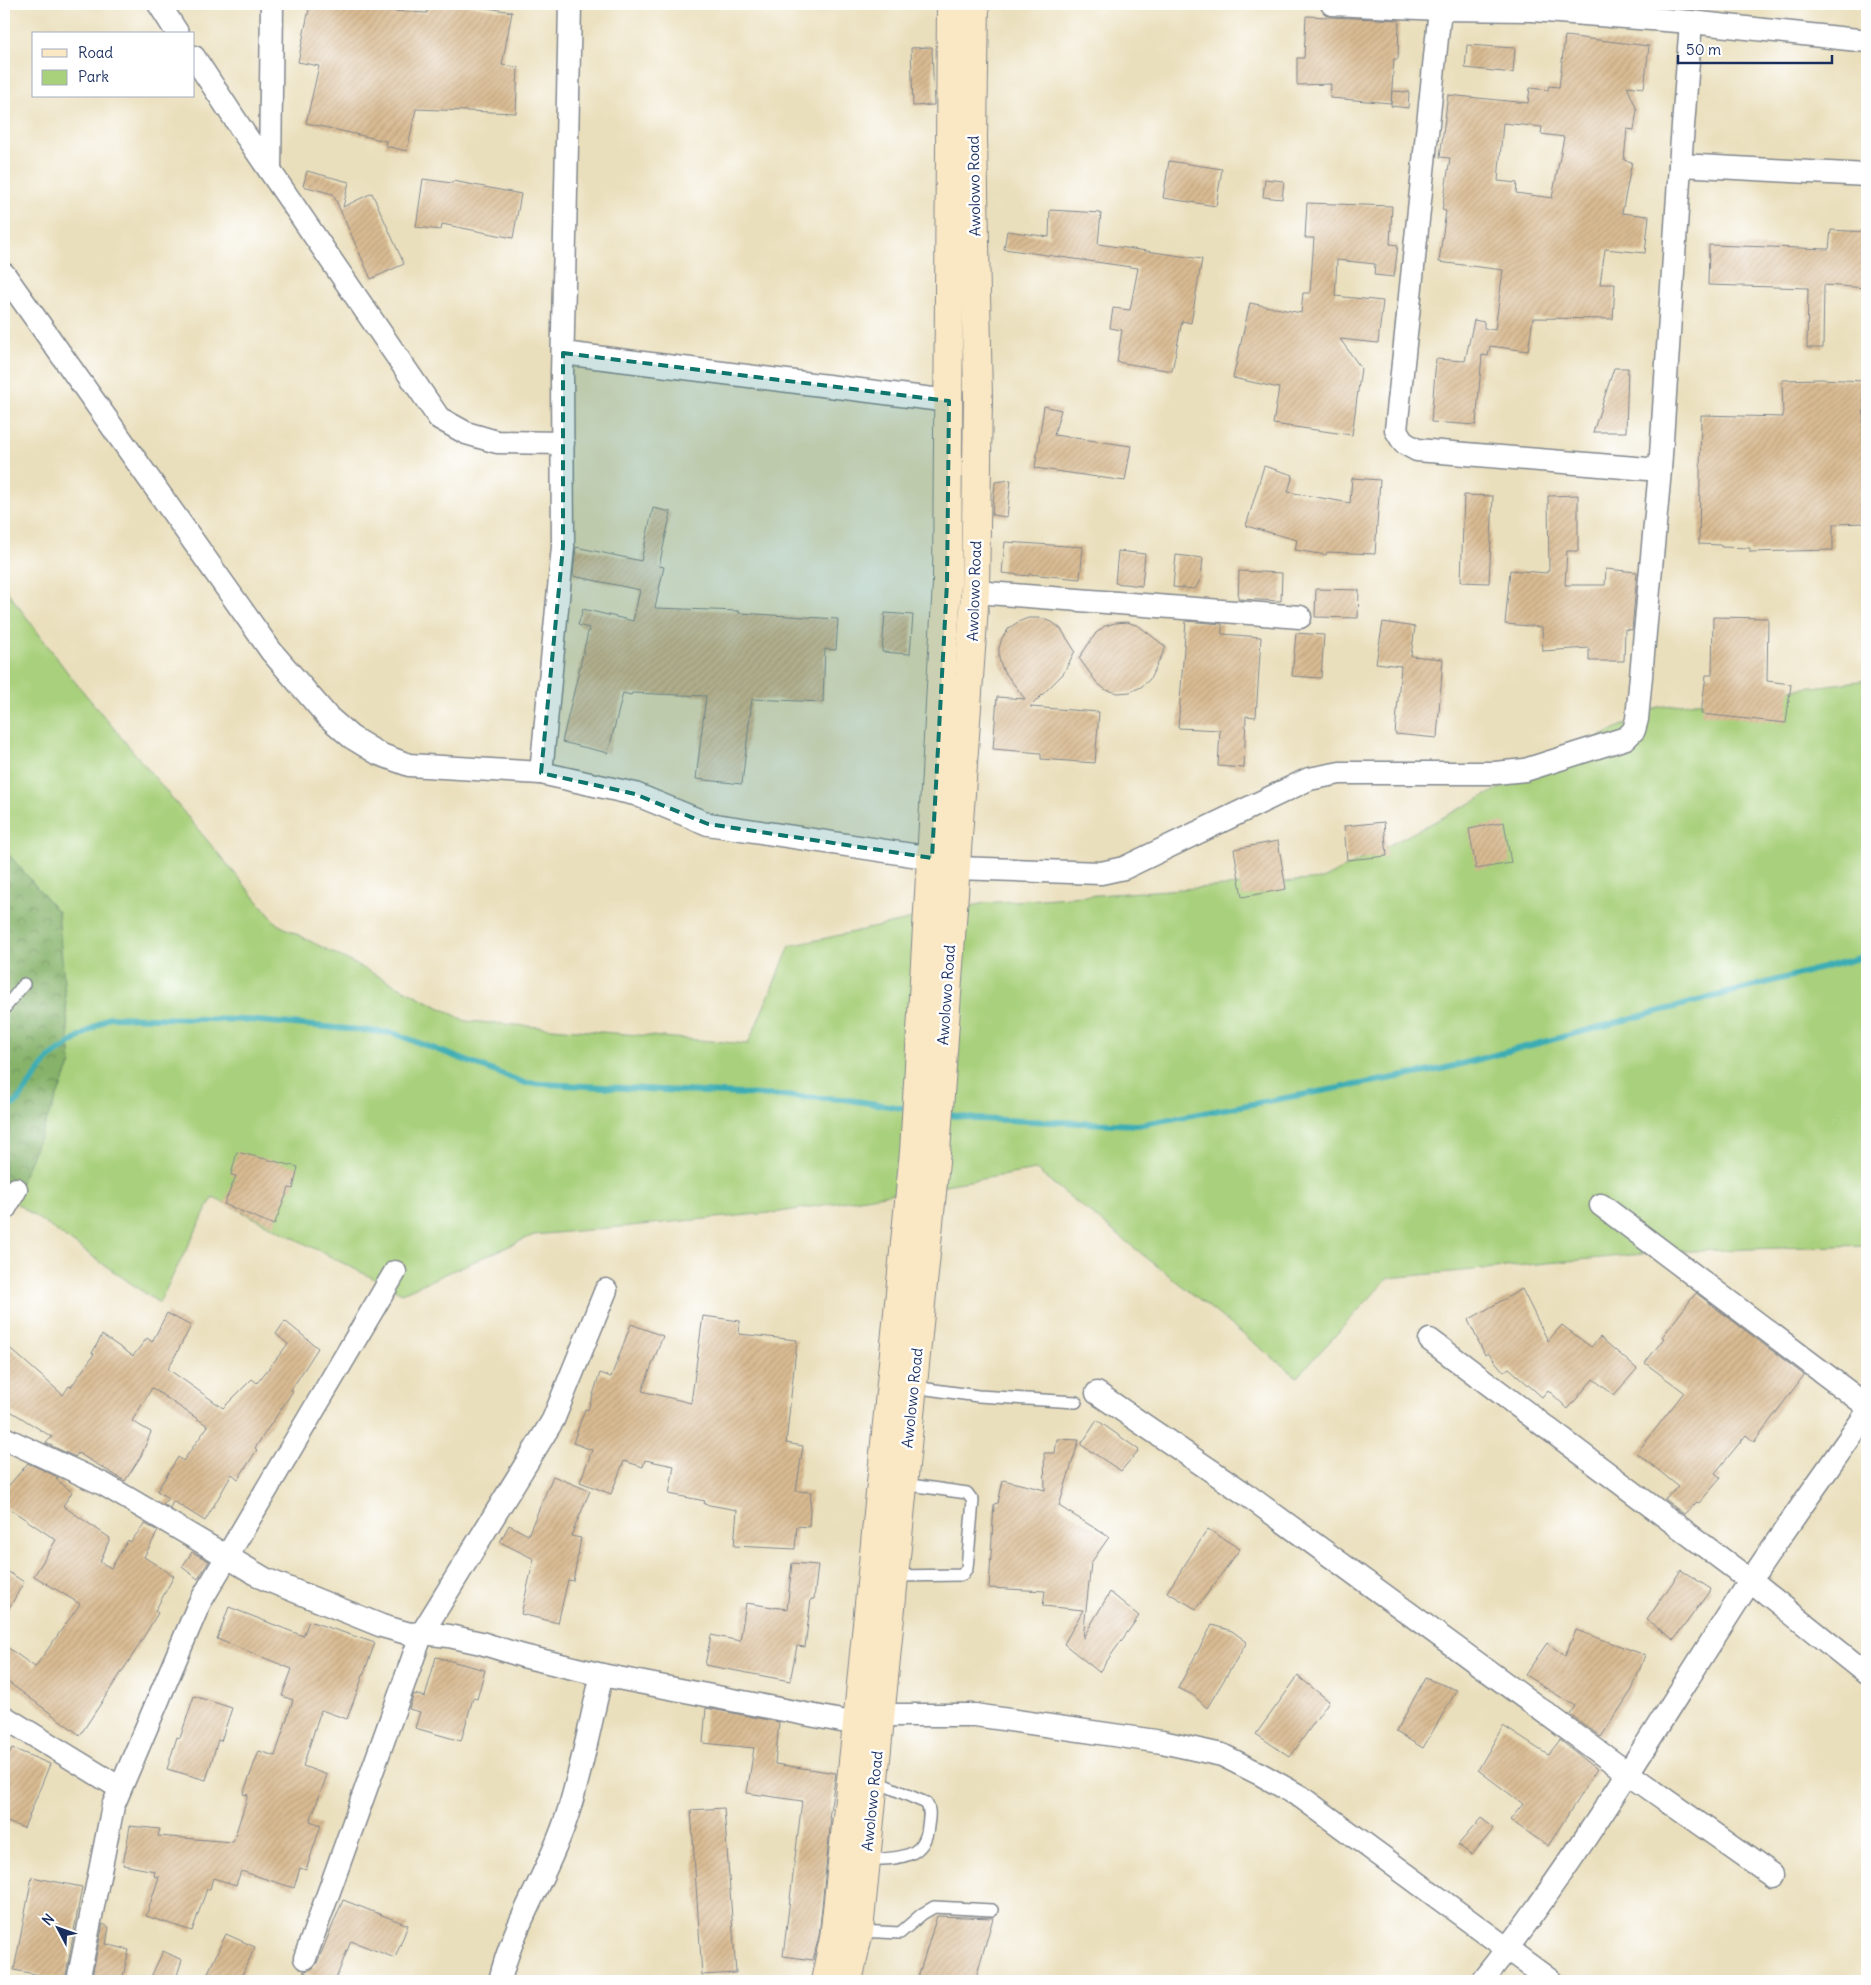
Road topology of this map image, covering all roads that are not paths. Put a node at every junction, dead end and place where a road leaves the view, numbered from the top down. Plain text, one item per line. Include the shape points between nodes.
1 (158, 4) edge
2 (272, 4) edge
3 (570, 4) edge
4 (951, 4) edge
5 (975, 4) edge
6 (1332, 4) edge
7 (1440, 9) junction
8 (1691, 22) junction
9 (177, 32) edge
10 (1867, 41) edge
11 (195, 58) edge
12 (1680, 164) junction
13 (270, 170) junction
14 (1867, 175) edge
15 (4, 274) edge
16 (563, 353) junction
17 (950, 401) junction
18 (563, 443) junction
19 (1660, 470) junction
20 (975, 592) junction
21 (1300, 617) dead end
22 (541, 773) junction
23 (944, 863) junction
24 (24, 984) dead end
25 (4, 1009) edge
26 (925, 1152) junction
27 (16, 1189) dead end
28 (1601, 1205) dead end
29 (4, 1210) edge
30 (395, 1272) dead end
31 (606, 1290) dead end
32 (1430, 1340) dead end
33 (913, 1387) junction
34 (1097, 1393) dead end
35 (1076, 1402) dead end
36 (1867, 1406) edge
37 (1867, 1413) edge
38 (4, 1438) edge
39 (892, 1485) junction
40 (227, 1556) junction
41 (894, 1576) junction
42 (1751, 1580) junction
43 (422, 1633) junction
44 (1867, 1674) edge
45 (602, 1675) junction
46 (4, 1717) edge
47 (869, 1720) junction
48 (1629, 1774) junction
49 (874, 1781) junction
50 (120, 1788) junction
51 (866, 1860) junction
52 (1772, 1875) dead end
53 (992, 1910) dead end
54 (859, 1931) junction
55 (1507, 1949) junction
56 (305, 1958) dead end
57 (78, 1981) edge
58 (500, 1981) edge
59 (825, 1981) edge
60 (848, 1981) edge
61 (1482, 1981) edge
62 (1551, 1981) edge

1 - 9 street
2 - 13 street
3 - 16 street
4 - 17 main road, Awolowo Road
5 - 20 main road, Awolowo Road via 973,137 978,399
6 - 7 street
7 - 8 street via 1532,10
7 - 19 street via 1396,430 1404,443 1417,450
8 - 10 street
8 - 12 street
11 - 13 street
12 - 14 street
12 - 19 street
13 - 18 street via 439,418 466,433 497,442
15 - 22 street via 271,651 327,716 351,737 380,754 409,765
16 - 17 street
16 - 18 street
17 - 23 main road, Awolowo Road
18 - 22 street via 563,547
19 - 23 street via 1637,720 1634,730 1626,738 1525,770 1495,773 1340,773 1309,779 1124,868 1102,872
20 - 21 street
20 - 23 main road, Awolowo Road
22 - 23 street via 635,794 708,824
23 - 26 main road, Awolowo Road
24 - 25 lane
26 - 33 main road, Awolowo Road
26 - 39 main road, Awolowo Road
27 - 29 street
28 - 36 street
30 - 40 street
31 - 43 street via 553,1420
32 - 42 street
33 - 35 lane via 978,1396
33 - 39 main road, Awolowo Road
34 - 48 street via 1247,1495
37 - 42 street
38 - 40 street via 105,1485
39 - 41 main road, Awolowo Road
39 - 41 lane via 967,1494 973,1502 967,1568 962,1575
39 - 47 main road, Awolowo Road
40 - 43 street via 264,1579 299,1594 382,1626 410,1634
40 - 50 street via 198,1604
41 - 47 main road, Awolowo Road
42 - 44 street
42 - 48 street
43 - 45 street via 481,1643
43 - 56 street
45 - 47 street
45 - 58 street via 567,1816 507,1955
46 - 50 street
47 - 49 main road, Awolowo Road
47 - 55 street via 975,1714 1162,1742 1222,1755 1300,1797
47 - 59 main road, Awolowo Road
48 - 52 street
48 - 55 street
49 - 51 main road, Awolowo Road
49 - 51 lane via 926,1803 930,1809 928,1829 923,1845 916,1852 903,1858
50 - 57 street via 113,1806
51 - 54 main road, Awolowo Road
53 - 54 lane via 934,1907 900,1933
54 - 60 main road, Awolowo Road
55 - 61 street
55 - 62 street

